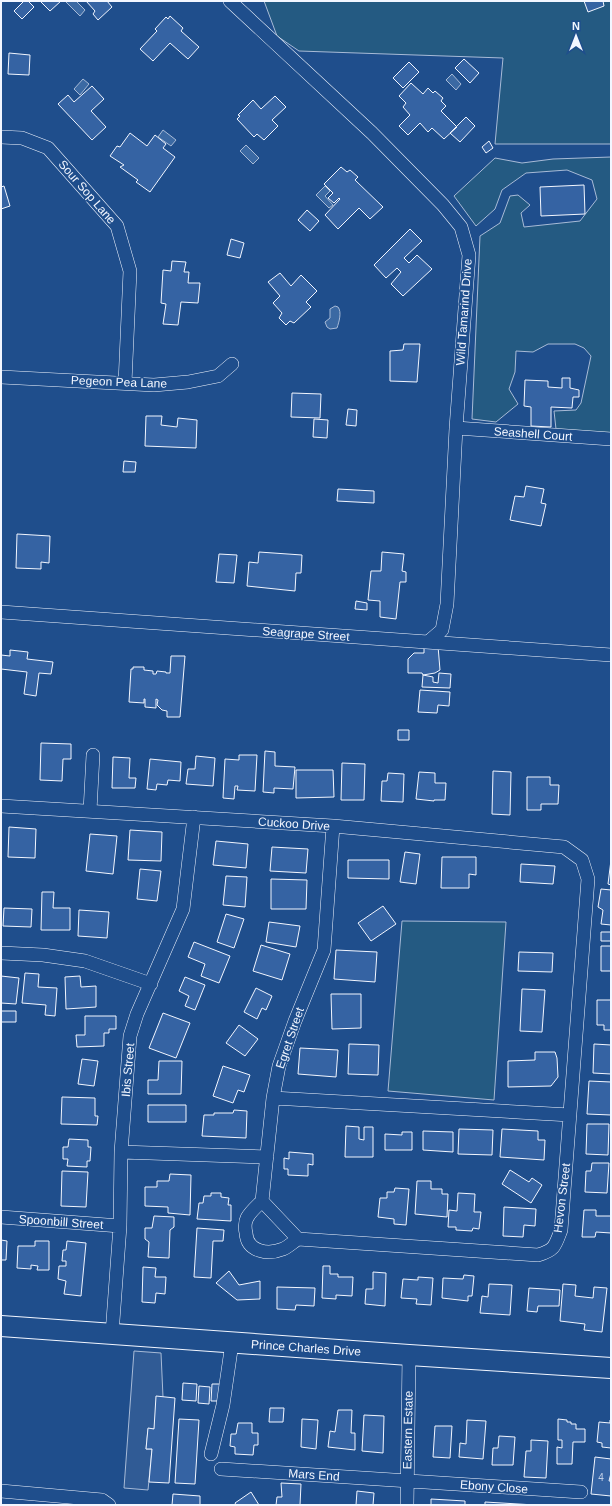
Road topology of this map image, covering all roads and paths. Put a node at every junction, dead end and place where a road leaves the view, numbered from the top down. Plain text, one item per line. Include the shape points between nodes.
1 (230, 1) edge
2 (1, 137) edge
3 (232, 364) dead end
4 (1, 377) edge
5 (125, 383) junction
6 (456, 428) junction
7 (611, 439) edge
8 (1, 612) edge
9 (428, 642) junction
10 (611, 655) edge
11 (93, 755) dead end
12 (1, 806) edge
13 (90, 811) junction
14 (194, 817) junction
15 (333, 826) junction
16 (582, 860) joint
17 (1, 953) edge
18 (151, 984) junction
19 (274, 1098) junction
20 (570, 1115) junction
21 (121, 1152) junction
22 (267, 1157) junction
23 (262, 1202) junction
24 (1, 1217) edge
25 (120, 1226) junction
26 (298, 1239) junction
27 (1, 1326) edge
28 (112, 1334) junction
29 (232, 1343) junction
30 (409, 1355) junction
31 (611, 1368) edge
32 (211, 1454) dead end
33 (221, 1469) dead end
34 (408, 1481) junction
35 (1, 1491) edge
36 (581, 1492) dead end
37 (109, 1505) edge
38 (407, 1505) edge

1 - 6 street, Wild Tamarind Drive via 372,132 444,205 461,227 469,255
2 - 5 street, Sour Sop Lane via 22,138 48,148 118,226 130,272
3 - 5 street, Pegeon Pea Lane via 218,376 188,382 154,385
4 - 5 street, Pegeon Pea Lane
6 - 7 street, Seashell Court
6 - 9 street, Wild Tamarind Drive via 447,604 442,630
8 - 9 street, Seagrape Street
9 - 10 street, Seagrape Street
11 - 13 street
12 - 13 street, Cuckoo Drive
13 - 14 street, Cuckoo Drive
14 - 15 street, Cuckoo Drive
14 - 18 street, Ibis Street via 183,909
15 - 16 street, Cuckoo Drive via 564,847
15 - 19 street, Egret Street via 324,950 279,1066
16 - 20 street, Hevon Street via 588,879
17 - 18 street via 85,960
18 - 21 street, Ibis Street via 130,1036
19 - 20 street
19 - 22 street, Egret Street
20 - 26 street, Hevon Street via 561,1230 550,1252 538,1255
21 - 22 street
21 - 25 street, Ibis Street
22 - 23 street, Egret Street
23 - 26 street
23 - 26 street via 247,1218 246,1240 252,1247 260,1252 274,1252 284,1249
24 - 25 street, Spoonbill Street
25 - 28 street, Ibis Street
27 - 28 highway, Prince Charles Drive
28 - 29 highway, Prince Charles Drive
29 - 30 highway, Prince Charles Drive
29 - 32 street via 223,1405
30 - 31 highway, Prince Charles Drive
30 - 34 street, Eastern Estate
33 - 34 street, Mars End
34 - 36 street, Ebony Close
34 - 38 street, Eastern Estate
35 - 37 street via 102,1500

